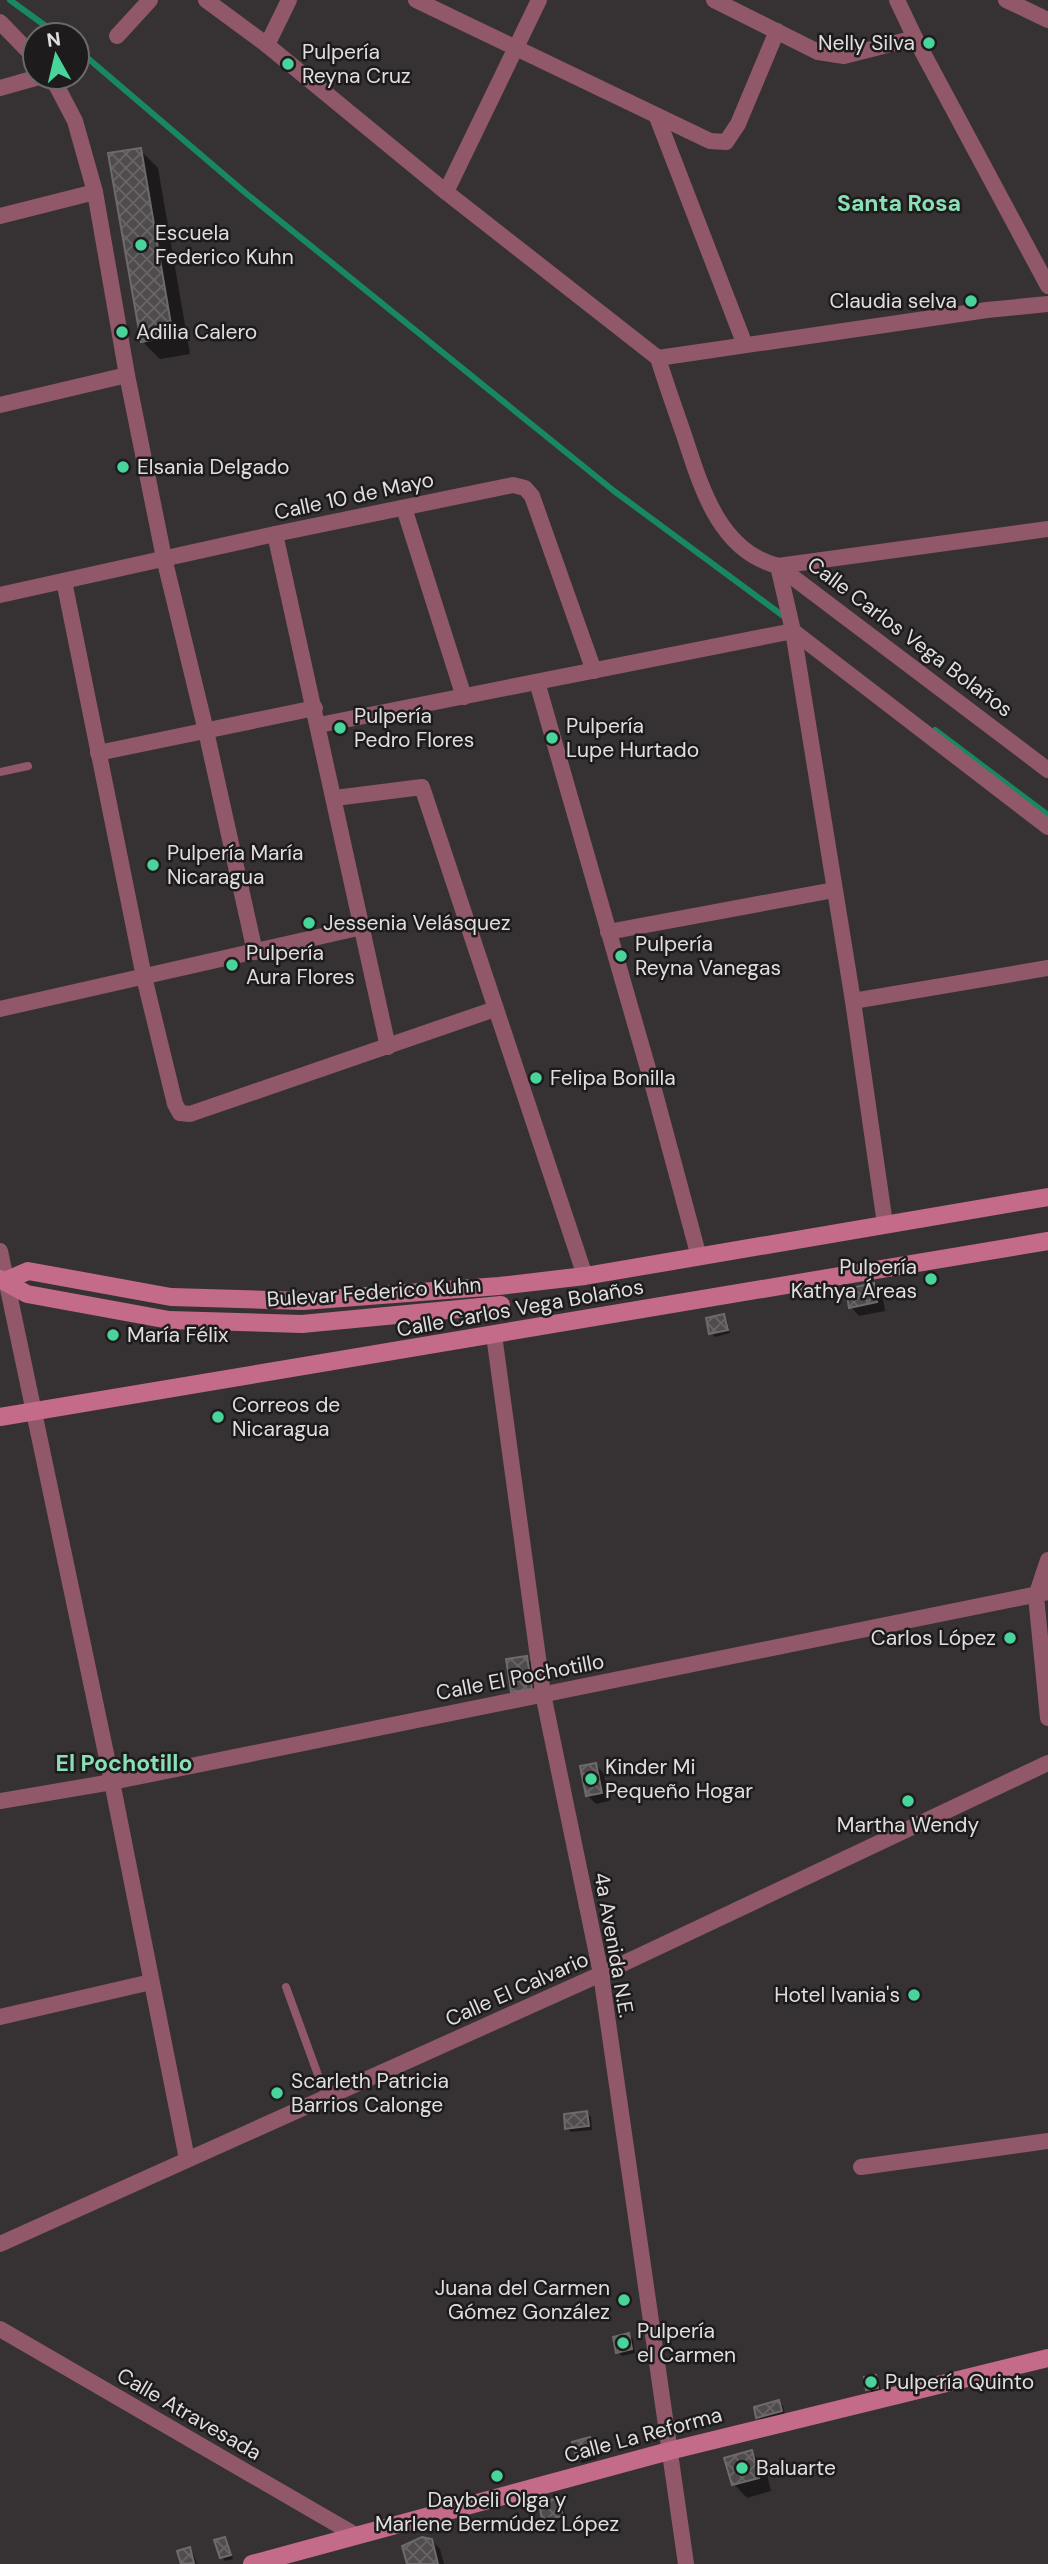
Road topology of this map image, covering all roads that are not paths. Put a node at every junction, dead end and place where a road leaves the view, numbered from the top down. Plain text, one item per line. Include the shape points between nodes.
1 (150, 0) edge
2 (206, 0) edge
3 (289, 0) edge
4 (416, 0) edge
5 (539, 0) edge
6 (714, 0) edge
7 (897, 0) edge
8 (1006, 0) edge
9 (1048, 20) edge
10 (0, 22) edge
11 (777, 31) junction
12 (117, 36) dead end
13 (915, 38) junction
14 (21, 44) edge
15 (267, 45) junction
16 (517, 48) junction
17 (21, 82) edge
18 (0, 88) edge
19 (59, 91) edge
20 (657, 117) junction
21 (95, 192) junction
22 (446, 192) junction
23 (0, 216) edge
24 (1048, 286) edge
25 (1048, 304) edge
26 (745, 345) junction
27 (658, 358) junction
28 (127, 375) junction
29 (0, 405) edge
30 (404, 508) junction
31 (1048, 529) edge
32 (275, 534) junction
33 (164, 558) junction
34 (778, 566) junction
35 (64, 581) junction
36 (0, 595) edge
37 (792, 628) junction
38 (594, 671) junction
39 (537, 682) junction
40 (464, 697) junction
41 (315, 708) junction
42 (318, 725) junction
43 (206, 731) junction
44 (98, 753) junction
45 (27, 766) dead end
46 (1048, 770) edge
47 (0, 772) edge
48 (335, 798) junction
49 (1048, 827) edge
50 (834, 890) junction
51 (362, 927) junction
52 (608, 932) junction
53 (255, 953) junction
54 (1048, 968) edge
55 (144, 977) junction
56 (853, 1000) junction
57 (0, 1009) edge
58 (495, 1009) junction
59 (388, 1047) junction
60 (1048, 1197) edge
61 (885, 1224) junction
62 (1048, 1241) edge
63 (0, 1251) edge
64 (699, 1256) junction
65 (584, 1276) junction
66 (3, 1280) edge
67 (499, 1286) junction
68 (500, 1305) junction
69 (500, 1334) junction
70 (33, 1412) junction
71 (0, 1417) edge
72 (1048, 1560) edge
73 (1042, 1594) edge
74 (543, 1694) junction
75 (1048, 1718) edge
76 (1048, 1763) edge
77 (112, 1782) junction
78 (0, 1801) edge
79 (601, 1974) junction
80 (151, 1982) junction
81 (286, 1987) dead end
82 (0, 2017) edge
83 (326, 2097) junction
84 (1048, 2141) edge
85 (187, 2160) junction
86 (861, 2167) dead end
87 (0, 2244) edge
88 (0, 2329) edge
89 (1048, 2358) edge
90 (669, 2451) junction
91 (357, 2536) junction
92 (252, 2564) edge
93 (686, 2564) edge

1 - 12 street
2 - 15 street
3 - 15 street
4 - 16 street
5 - 16 street
6 - 11 street
7 - 13 street
8 - 9 street
10 - 14 street
11 - 13 street via 818,52 844,56
11 - 20 street via 726,142 710,141
13 - 24 street
15 - 22 street
16 - 20 street
16 - 22 street
17 - 18 street
19 - 21 street via 75,121
20 - 26 street
21 - 23 street
21 - 28 street
22 - 27 street
25 - 26 street
26 - 27 street
27 - 34 street, Calle Carlos Vega Bolaños via 703,492 725,530 739,544 761,562
28 - 29 street
28 - 33 street
30 - 32 street, Calle 10 de Mayo
30 - 38 street, Calle 10 de Mayo via 513,485 525,488 532,496
30 - 40 street
31 - 34 street
32 - 33 street, Calle 10 de Mayo
32 - 41 street
33 - 35 street, Calle 10 de Mayo
33 - 43 street
34 - 37 street
34 - 46 street, Calle Carlos Vega Bolaños
35 - 36 street, Calle 10 de Mayo
35 - 44 street
37 - 38 street
37 - 49 street
37 - 50 street
38 - 39 street
39 - 40 street
39 - 52 street
40 - 42 street
41 - 42 street
41 - 43 street
42 - 48 street
43 - 44 street
43 - 53 street
44 - 55 street
45 - 47 lane
48 - 51 street
48 - 58 street via 422,787
50 - 52 street
50 - 56 street
51 - 53 street
51 - 59 street
52 - 64 street
53 - 55 street
54 - 56 street
55 - 57 street
55 - 59 street via 180,1113 190,1114
56 - 61 street
58 - 59 street
58 - 65 street
60 - 61 street, Calle Carlos Vega Bolaños
61 - 64 street, Calle Carlos Vega Bolaños
62 - 69 street, Calle Carlos Vega Bolaños
63 - 66 street
64 - 65 street, Calle Carlos Vega Bolaños
65 - 67 street, Calle Carlos Vega Bolaños
66 - 67 street, Bulevar Federico Kuhn via 28,1271 171,1297 303,1301
66 - 68 street, Bulevar Federico Kuhn via 27,1294 169,1320 302,1324
66 - 70 street
67 - 68 street
68 - 69 street
69 - 70 street, Calle Carlos Vega Bolaños
69 - 74 street, 4a Avenida N.E.
70 - 71 street, Calle Carlos Vega Bolaños
70 - 77 street
72 - 73 street
73 - 74 street, Calle El Pochotillo
73 - 75 street
74 - 77 street, Calle El Pochotillo
74 - 79 street, 4a Avenida N.E.
76 - 79 street, Calle El Calvario
77 - 78 street, Calle El Pochotillo
77 - 80 street
79 - 83 street, Calle El Calvario
79 - 90 street, 4a Avenida N.E.
80 - 82 street
80 - 85 street
81 - 83 lane
83 - 85 street, Calle El Calvario
84 - 86 street
85 - 87 street, Calle El Calvario
88 - 91 street, Calle Atravesada
89 - 90 street, Calle La Reforma
90 - 91 street, Calle La Reforma
90 - 93 street, 4a Avenida N.E.
91 - 92 street, Calle La Reforma

